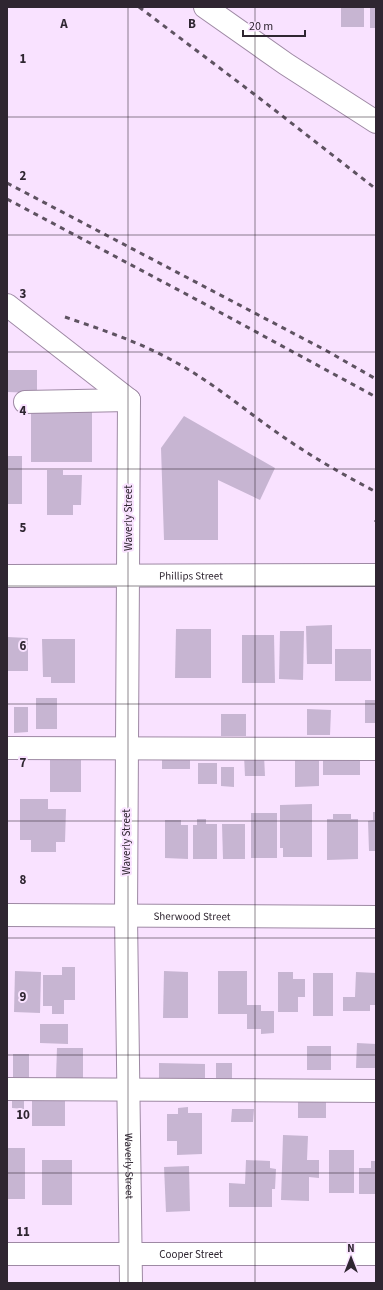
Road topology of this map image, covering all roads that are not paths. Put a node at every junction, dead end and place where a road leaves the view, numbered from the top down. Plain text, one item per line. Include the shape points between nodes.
1 (205, 7) edge
2 (376, 122) edge
3 (7, 306) edge
4 (129, 400) junction
5 (25, 402) dead end
6 (376, 575) edge
7 (7, 576) edge
8 (128, 576) junction
9 (7, 748) edge
10 (376, 748) edge
11 (126, 749) junction
12 (7, 916) edge
13 (126, 916) junction
14 (376, 917) edge
15 (7, 1089) edge
16 (128, 1090) junction
17 (376, 1091) edge
18 (131, 1253) junction
19 (7, 1254) edge
20 (376, 1254) edge
21 (131, 1283) edge

1 - 2 street via 286,64
3 - 4 street
4 - 5 street
4 - 8 street, Waverly Street
6 - 8 street, Phillips Street
7 - 8 street, Phillips Street
8 - 11 street, Waverly Street
9 - 11 street
10 - 11 street
11 - 13 street, Waverly Street
12 - 13 street, Sherwood Street
13 - 14 street, Sherwood Street
13 - 16 street, Waverly Street
15 - 16 street
16 - 17 street
16 - 18 street, Waverly Street
18 - 19 street, Cooper Street
18 - 20 street, Cooper Street
18 - 21 street, Waverly Street

